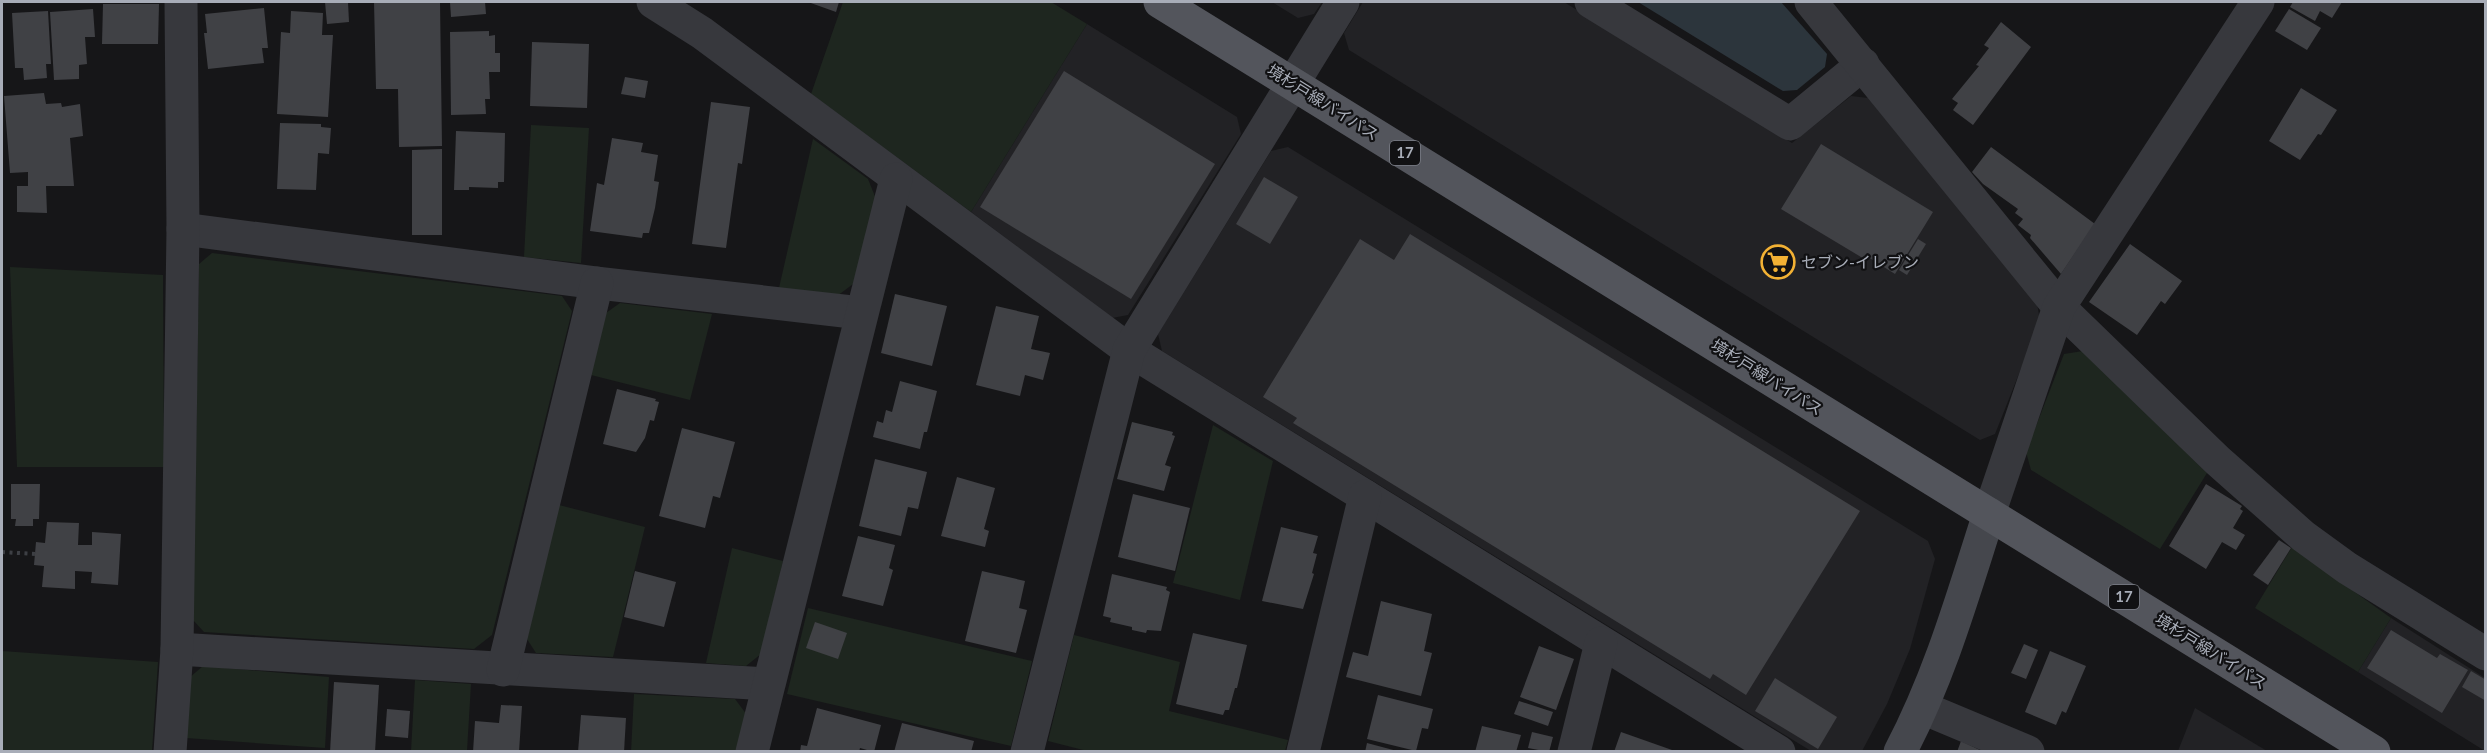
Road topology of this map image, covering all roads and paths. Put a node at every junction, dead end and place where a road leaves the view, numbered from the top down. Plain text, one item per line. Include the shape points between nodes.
1 (181, 2) edge
2 (653, 2) edge
3 (1160, 2) edge
4 (1343, 2) edge
5 (1591, 2) edge
6 (1811, 2) edge
7 (2258, 2) edge
8 (1863, 64) junction
9 (1292, 83) junction
10 (896, 179) junction
11 (183, 229) junction
12 (597, 283) junction
13 (2059, 307) junction
14 (861, 313) junction
15 (1129, 350) junction
16 (1365, 496) junction
17 (1989, 514) junction
18 (2, 552) edge
19 (35, 554) dead end
20 (1601, 643) junction
21 (177, 649) junction
22 (2486, 654) edge
23 (503, 670) junction
24 (768, 684) junction
25 (1923, 708) junction
26 (170, 752) edge
27 (752, 752) edge
28 (1027, 752) edge
29 (1303, 752) edge
30 (1574, 752) edge
31 (1779, 752) edge
32 (1900, 752) edge
33 (2028, 752) edge
34 (2374, 752) edge

1 - 11 street
2 - 10 street via 702,33
3 - 9 main road, 境杉戸線バイパス / 17
4 - 9 street
5 - 8 street via 1790,124
6 - 8 street
7 - 13 street
8 - 13 street
9 - 15 street
9 - 17 main road, 境杉戸線バイパス / 17
10 - 14 street
10 - 15 street
11 - 12 street
11 - 21 street
12 - 14 street
12 - 23 street
13 - 17 street
13 - 22 street via 2217,460 2303,536 2347,568
14 - 24 street
15 - 16 street
15 - 28 street
16 - 20 street
16 - 29 street
17 - 25 street
17 - 34 main road, 境杉戸線バイパス / 17
18 - 19 path
20 - 30 street
20 - 31 street
21 - 23 street
21 - 26 street
23 - 24 street
24 - 27 street
25 - 32 street
25 - 33 street

